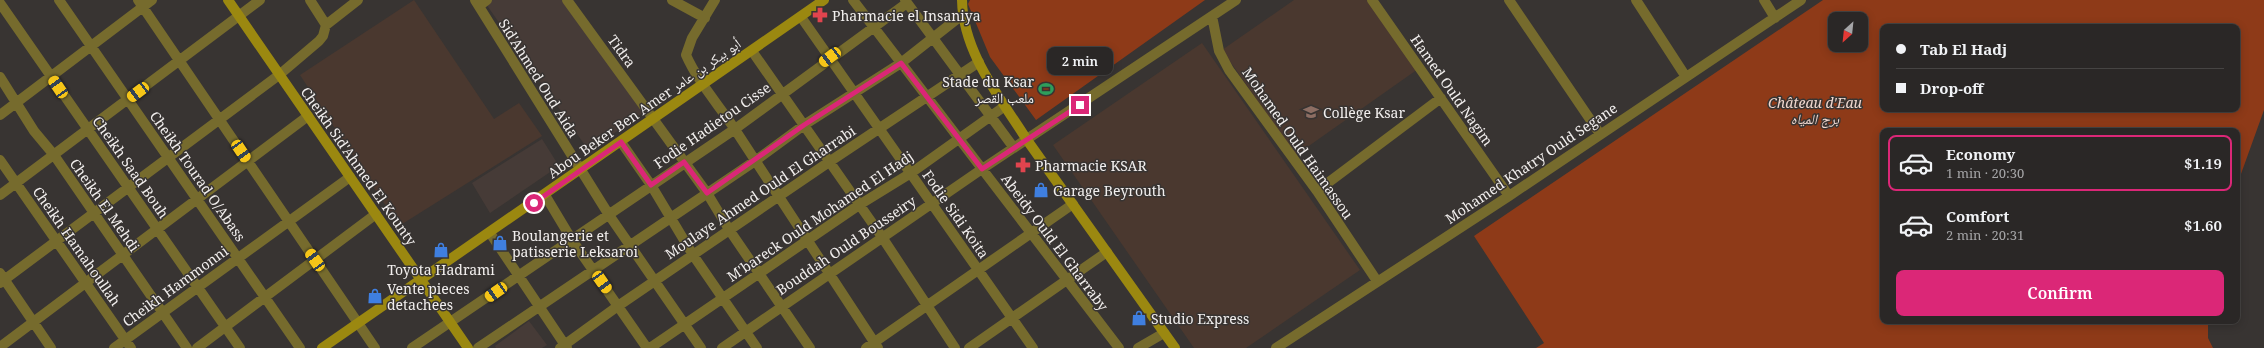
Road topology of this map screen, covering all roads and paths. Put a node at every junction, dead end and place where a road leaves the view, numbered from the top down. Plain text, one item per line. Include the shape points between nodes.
1 (59, 0) edge
2 (152, 0) edge
3 (228, 0) edge
4 (260, 0) edge
5 (310, 0) edge
6 (358, 0) edge
7 (567, 0) edge
8 (672, 0) edge
9 (715, 0) edge
10 (824, 0) edge
11 (853, 0) edge
12 (962, 0) edge
13 (1235, 0) edge
14 (1372, 0) edge
15 (1509, 0) edge
16 (1636, 0) edge
17 (1764, 0) edge
18 (1801, 0) edge
19 (0, 1) edge
20 (906, 1) edge
21 (480, 2) edge
22 (140, 4) edge
23 (962, 15) junction
24 (239, 16) junction
25 (1212, 16) junction
26 (801, 17) junction
27 (705, 18) junction
28 (1775, 18) junction
29 (326, 25) junction
30 (874, 27) junction
31 (933, 38) junction
32 (91, 46) junction
33 (752, 50) junction
34 (830, 57) junction
35 (180, 60) junction
36 (979, 62) junction
37 (901, 63) junction
38 (959, 74) junction
39 (279, 75) junction
40 (51, 76) junction
41 (0, 77) edge
42 (1686, 77) junction
43 (704, 84) junction
44 (854, 92) junction
45 (781, 94) junction
46 (926, 96) junction
47 (1441, 98) junction
48 (128, 99) junction
49 (17, 102) junction
50 (1005, 106) junction
51 (0, 115) edge
52 (308, 116) junction
53 (991, 117) junction
54 (220, 119) junction
55 (655, 119) junction
56 (804, 125) junction
57 (88, 129) junction
58 (735, 129) junction
59 (878, 129) junction
60 (1600, 134) junction
61 (960, 140) junction
62 (1027, 140) junction
63 (621, 142) junction
64 (1014, 148) junction
65 (54, 155) junction
66 (168, 158) junction
67 (0, 160) edge
68 (755, 161) junction
69 (248, 162) junction
70 (684, 162) junction
71 (829, 162) junction
72 (982, 169) junction
73 (580, 170) junction
74 (911, 173) junction
75 (350, 177) junction
76 (16, 183) junction
77 (651, 185) junction
78 (128, 187) junction
79 (1317, 191) junction
80 (707, 193) junction
81 (0, 195) edge
82 (545, 195) junction
83 (1509, 196) junction
84 (779, 197) junction
85 (198, 200) junction
86 (932, 203) junction
87 (1073, 204) junction
88 (859, 205) junction
89 (94, 213) junction
90 (376, 214) junction
91 (609, 215) junction
92 (670, 217) junction
93 (288, 222) junction
94 (158, 229) junction
95 (730, 231) junction
96 (490, 233) junction
97 (1032, 234) junction
98 (882, 237) junction
99 (572, 240) junction
100 (56, 241) junction
101 (807, 241) junction
102 (630, 244) junction
103 (1107, 252) junction
104 (123, 255) junction
105 (693, 255) junction
106 (238, 258) junction
107 (315, 260) junction
108 (593, 270) junction
109 (979, 270) junction
110 (760, 273) junction
111 (829, 274) junction
112 (518, 276) junction
113 (2, 279) edge
114 (1067, 279) junction
115 (422, 281) junction
116 (655, 281) junction
117 (1377, 281) junction
118 (86, 283) junction
119 (198, 287) junction
120 (265, 297) junction
121 (723, 297) junction
122 (539, 306) junction
123 (618, 306) junction
124 (782, 306) junction
125 (926, 307) junction
126 (162, 313) junction
127 (1011, 318) junction
128 (34, 322) junction
129 (358, 322) junction
130 (450, 322) junction
131 (684, 324) junction
132 (225, 327) junction
133 (746, 330) junction
134 (1164, 333) junction
135 (128, 344) edge
136 (873, 346) edge
137 (0, 347) edge
138 (564, 347) edge
139 (51, 348) edge
140 (114, 348) edge
141 (187, 348) edge
142 (197, 348) edge
143 (240, 348) edge
144 (300, 348) edge
145 (322, 348) edge
146 (375, 348) edge
147 (412, 348) edge
148 (468, 348) edge
149 (478, 348) edge
150 (647, 348) edge
151 (650, 348) edge
152 (701, 348) edge
153 (722, 348) edge
154 (757, 348) edge
155 (810, 348) edge
156 (955, 348) edge
157 (969, 348) edge
158 (1033, 348) edge
159 (1119, 348) edge
160 (1138, 348) edge
161 (1175, 348) edge
162 (1276, 348) edge

1 - 32 street, Cheikh Tourad O/Abass
2 - 22 street
3 - 24 street, Cheikh Sid'Ahmed El Kounty
4 - 24 street
5 - 29 street
6 - 29 street
7 - 55 street, Tidra
8 - 27 street
9 - 27 street
10 - 26 street, Abou Beker Ben Amer أبو بيكر بن عامر
11 - 30 street, Abeidy Ould El Gharraby
12 - 23 street
13 - 25 street, Bouddah Ould Bousseiry
14 - 47 street, Hamed Ould Nagim
15 - 60 street
16 - 42 street
17 - 28 street
18 - 28 street, Mohamed Khatry Ould Segane
19 - 40 street, Cheikh Saad Bouh
20 - 30 street, Fodie Hadietou Cisse
20 - 31 street
21 - 73 street, Sid'Ahmed Oud Aida
22 - 32 street
22 - 35 street
23 - 31 street
23 - 36 street
24 - 35 street
24 - 39 street, Cheikh Sid'Ahmed El Kounty
25 - 62 street, Bouddah Ould Bousseiry
25 - 79 street, Mohamed Ould Haimassou via 1222,59
26 - 33 street, Abou Beker Ben Amer أبو بيكر بن عامر
26 - 34 street, Fodie Sidi Koita
27 - 43 street via 692,38 686,55 695,74
28 - 42 street, Mohamed Khatry Ould Segane
29 - 39 street via 319,41
30 - 34 street, Fodie Hadietou Cisse
30 - 37 street, Abeidy Ould El Gharraby
31 - 37 street
31 - 38 street
32 - 40 street
32 - 48 street, Cheikh Tourad O/Abass
33 - 43 street, Abou Beker Ben Amer أبو بيكر بن عامر
33 - 45 street
34 - 44 street, Fodie Sidi Koita
34 - 45 street, Fodie Hadietou Cisse
35 - 48 street
35 - 54 street
36 - 38 street, Moulaye Ahmed Ould El Gharrabi
36 - 50 street
37 - 44 street
37 - 46 street, Abeidy Ould El Gharraby
38 - 46 street, Moulaye Ahmed Ould El Gharrabi
38 - 53 street
39 - 52 street, Cheikh Sid'Ahmed El Kounty
39 - 54 street
40 - 49 street
40 - 57 street, Cheikh Saad Bouh
41 - 49 street, Cheikh El Mehdi
42 - 60 street, Mohamed Khatry Ould Segane
43 - 55 street, Abou Beker Ben Amer أبو بيكر بن عامر
43 - 58 street
44 - 56 street
44 - 59 street, Fodie Sidi Koita
45 - 56 street
45 - 58 street, Fodie Hadietou Cisse
46 - 59 street, Moulaye Ahmed Ould El Gharrabi
46 - 61 street, Abeidy Ould El Gharraby
47 - 79 street
47 - 83 street, Hamed Ould Nagim
48 - 57 street
48 - 66 street, Cheikh Tourad O/Abass
49 - 51 street
49 - 65 street, Cheikh El Mehdi via 34,131
50 - 53 street, M'bareck Ould Mohamed El Hadj
50 - 62 street
52 - 69 street
52 - 75 street, Cheikh Sid'Ahmed El Kounty
53 - 61 street, M'bareck Ould Mohamed El Hadj
53 - 64 street
54 - 66 street
54 - 69 street
55 - 63 street, Abou Beker Ben Amer أبو بيكر بن عامر
55 - 70 street, Tidra
56 - 68 street
56 - 71 street
57 - 65 street
57 - 78 street, Cheikh Saad Bouh
58 - 68 street
58 - 70 street, Fodie Hadietou Cisse
59 - 71 street, Moulaye Ahmed Ould El Gharrabi
59 - 74 street, Fodie Sidi Koita
60 - 83 street, Mohamed Khatry Ould Segane
61 - 72 street, Abeidy Ould El Gharraby
61 - 74 street, M'bareck Ould Mohamed El Hadj
62 - 64 street, Bouddah Ould Bousseiry
62 - 87 street
63 - 73 street, Abou Beker Ben Amer أبو بيكر بن عامر
63 - 77 street
64 - 72 street, Bouddah Ould Bousseiry
65 - 76 street
65 - 89 street, Cheikh El Mehdi
66 - 78 street
66 - 85 street, Cheikh Tourad O/Abass
67 - 76 street, Cheikh Hamahoullah
68 - 80 street
68 - 84 street
69 - 85 street
69 - 93 street
70 - 77 street, Fodie Hadietou Cisse
70 - 80 street, Tidra
71 - 84 street, Moulaye Ahmed Ould El Gharrabi
71 - 88 street
72 - 86 street, Bouddah Ould Bousseiry
72 - 97 street, Abeidy Ould El Gharraby
73 - 82 street, Abou Beker Ben Amer أبو بيكر بن عامر
73 - 91 street, Sid'Ahmed Oud Aida
74 - 86 street, Fodie Sidi Koita
74 - 88 street, M'bareck Ould Mohamed El Hadj
75 - 90 street, Cheikh Sid'Ahmed El Kounty
75 - 93 street, Cheikh Hammonni
76 - 81 street
76 - 100 street, Cheikh Hamahoullah
77 - 91 street, Fodie Hadietou Cisse
77 - 92 street
78 - 89 street
78 - 94 street, Cheikh Saad Bouh
79 - 117 street, Mohamed Ould Haimassou
80 - 92 street
80 - 95 street, Tidra
82 - 96 street, Abou Beker Ben Amer أبو بيكر بن عامر
82 - 99 street
83 - 117 street, Mohamed Khatry Ould Segane
84 - 95 street, Moulaye Ahmed Ould El Gharrabi
84 - 101 street
85 - 94 street
85 - 106 street, Cheikh Tourad O/Abass
86 - 98 street, Bouddah Ould Bousseiry
86 - 109 street, Fodie Sidi Koita
87 - 97 street
87 - 103 street
88 - 98 street
88 - 101 street, M'bareck Ould Mohamed El Hadj
89 - 100 street
89 - 104 street, Cheikh El Mehdi
90 - 107 street
90 - 115 street, Cheikh Sid'Ahmed El Kounty
91 - 99 street, Fodie Hadietou Cisse
91 - 102 street, Sid'Ahmed Oud Aida
92 - 102 street
92 - 105 street
93 - 106 street, Cheikh Hammonni
93 - 107 street
94 - 104 street
94 - 119 street, Cheikh Saad Bouh
95 - 105 street, Moulaye Ahmed Ould El Gharrabi
95 - 110 street, Tidra
96 - 112 street
96 - 115 street, Abou Beker Ben Amer أبو بيكر بن عامر
97 - 109 street
97 - 114 street, Abeidy Ould El Gharraby
98 - 111 street, Bouddah Ould Bousseiry
98 - 125 street
99 - 108 street
99 - 112 street, Fodie Hadietou Cisse
100 - 113 street
100 - 118 street, Cheikh Hamahoullah
101 - 110 street, M'bareck Ould Mohamed El Hadj
101 - 111 street
102 - 108 street
102 - 116 street, Sid'Ahmed Oud Aida
103 - 114 street
103 - 134 street
104 - 118 street
104 - 126 street, Cheikh El Mehdi
105 - 116 street, Moulaye Ahmed Ould El Gharrabi
105 - 121 street
106 - 119 street, Cheikh Hammonni
106 - 120 street, Cheikh Tourad O/Abass
107 - 120 street
107 - 129 street
108 - 122 street
108 - 123 street
109 - 125 street
109 - 127 street, Fodie Sidi Koita
110 - 121 street, M'bareck Ould Mohamed El Hadj
110 - 124 street, Tidra
111 - 124 street, Bouddah Ould Bousseiry
111 - 136 street
112 - 122 street
112 - 130 street, Fodie Hadietou Cisse
113 - 128 street
114 - 127 street
114 - 159 street, Abeidy Ould El Gharraby
115 - 129 street, Abou Beker Ben Amer أبو بيكر بن عامر
115 - 130 street, Cheikh Sid'Ahmed El Kounty
116 - 123 street, Moulaye Ahmed Ould El Gharrabi
116 - 131 street, Sid'Ahmed Oud Aida
117 - 162 street, Mohamed Khatry Ould Segane
118 - 128 street
118 - 135 street, Cheikh Hamahoullah
119 - 126 street, Cheikh Hammonni
119 - 132 street, Cheikh Saad Bouh
120 - 132 street
120 - 144 street, Cheikh Tourad O/Abass
121 - 131 street, M'bareck Ould Mohamed El Hadj
121 - 133 street
122 - 138 street
122 - 149 street
123 - 138 street, Moulaye Ahmed Ould El Gharrabi
123 - 150 street
124 - 133 street, Bouddah Ould Bousseiry
124 - 155 street, Tidra
125 - 136 street
125 - 156 street
126 - 135 street, Cheikh Hammonni
126 - 141 street, Cheikh El Mehdi
127 - 157 street
127 - 158 street, Fodie Sidi Koita
128 - 137 street
128 - 139 street
129 - 145 street, Abou Beker Ben Amer أبو بيكر بن عامر
129 - 146 street
130 - 147 street, Fodie Hadietou Cisse
130 - 148 street, Cheikh Sid'Ahmed El Kounty
131 - 151 street, M'bareck Ould Mohamed El Hadj
131 - 152 street, Sid'Ahmed Oud Aida
132 - 142 street
132 - 143 street, Cheikh Saad Bouh
133 - 153 street, Bouddah Ould Bousseiry
133 - 154 street
134 - 160 street
134 - 161 street
135 - 140 street, Cheikh Hammonni

